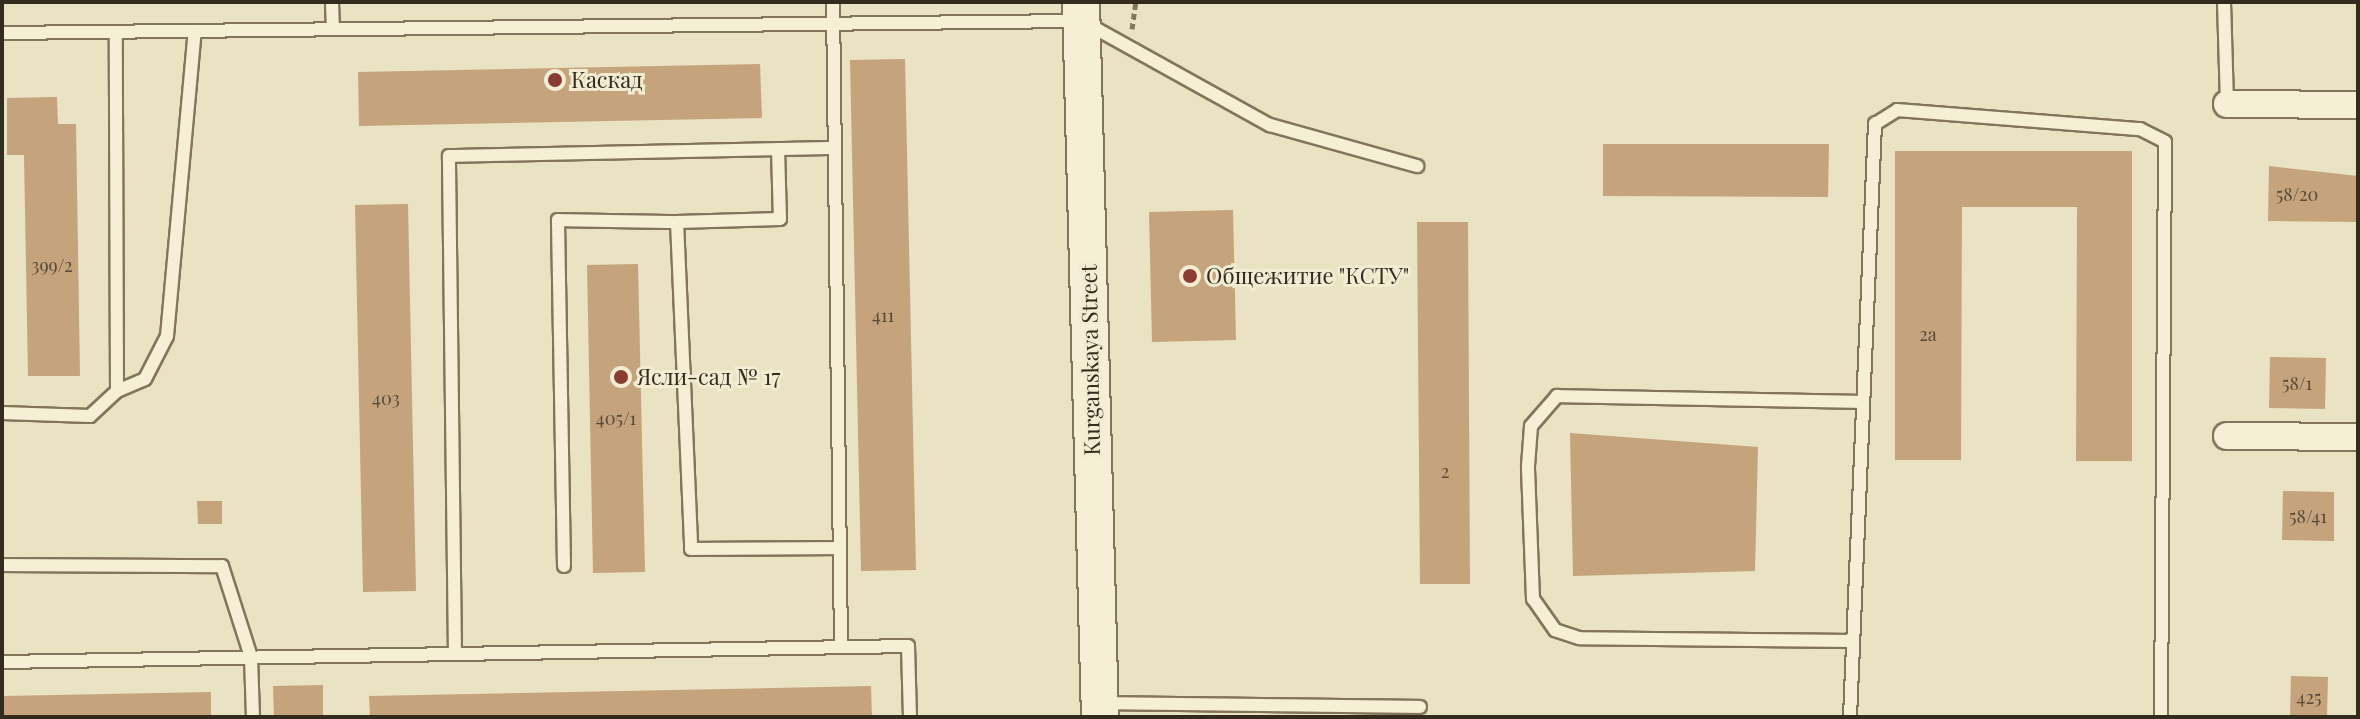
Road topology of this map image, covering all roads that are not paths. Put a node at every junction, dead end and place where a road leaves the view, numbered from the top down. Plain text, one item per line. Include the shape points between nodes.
1 (332, 2) edge
2 (833, 2) edge
3 (2224, 2) edge
4 (1081, 12) edge
5 (834, 24) junction
6 (333, 29) junction
7 (195, 31) junction
8 (116, 32) junction
9 (2, 33) edge
10 (2227, 104) joint
11 (2358, 105) edge
12 (835, 148) junction
13 (778, 149) junction
14 (1417, 166) dead end
15 (677, 222) junction
16 (117, 391) junction
17 (1859, 402) junction
18 (2, 413) edge
19 (2227, 436) dead end
20 (2358, 437) edge
21 (840, 548) junction
22 (2, 565) edge
23 (564, 566) dead end
24 (1852, 641) junction
25 (841, 647) junction
26 (455, 654) junction
27 (251, 657) junction
28 (2, 662) edge
29 (1420, 707) dead end
30 (1099, 710) edge
31 (253, 717) edge
32 (910, 717) edge
33 (1850, 717) edge
34 (2161, 717) edge

1 - 6 lane
2 - 5 lane
3 - 10 lane
4 - 5 lane
4 - 14 lane via 1270,125 1366,157
4 - 30 street, Kurganskaya Street
5 - 6 lane
5 - 12 lane
6 - 7 lane
7 - 8 lane
7 - 16 lane via 167,336 145,379
8 - 9 lane
8 - 16 lane
10 - 11 street
12 - 13 lane
12 - 21 lane
13 - 15 lane via 780,219
13 - 26 lane via 449,156
15 - 21 lane via 691,549
15 - 23 lane via 558,220
16 - 18 lane via 90,416
17 - 24 lane
17 - 24 lane via 1557,396 1531,426 1528,466 1533,599 1555,630 1579,638
17 - 34 lane via 1875,124 1885,114 2140,129 2165,142
19 - 20 street
21 - 25 lane
22 - 27 lane via 222,566
24 - 33 lane
25 - 26 lane
25 - 32 lane via 908,646
26 - 27 lane
27 - 28 lane
27 - 31 lane
29 - 30 lane

